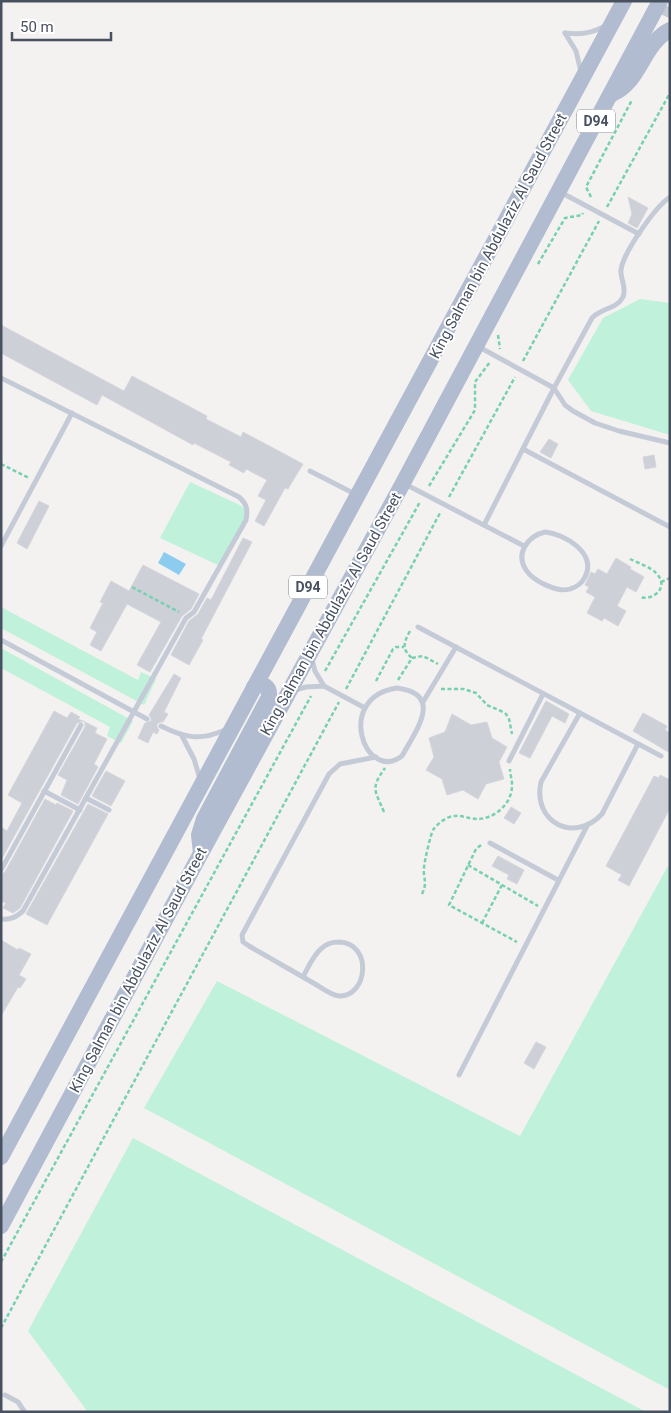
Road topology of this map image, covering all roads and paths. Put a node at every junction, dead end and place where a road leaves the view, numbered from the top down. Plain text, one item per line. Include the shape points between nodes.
1 (624, 1) edge
2 (658, 6) edge
3 (616, 17) junction
4 (670, 30) edge
5 (582, 79) junction
6 (636, 92) dead end
7 (670, 93) edge
8 (610, 95) junction
9 (559, 191) junction
10 (670, 197) edge
11 (587, 206) junction
12 (603, 215) junction
13 (639, 234) junction
14 (536, 267) dead end
15 (497, 332) dead end
16 (476, 345) junction
17 (495, 356) junction
18 (519, 369) junction
19 (1, 378) edge
20 (554, 388) junction
21 (72, 413) junction
22 (670, 443) edge
23 (523, 448) junction
24 (1, 464) edge
25 (310, 471) dead end
26 (35, 481) junction
27 (403, 483) junction
28 (424, 494) junction
29 (357, 495) junction
30 (445, 505) junction
31 (484, 525) junction
32 (670, 527) edge
33 (1, 546) edge
34 (524, 546) junction
35 (630, 559) dead end
36 (670, 578) edge
37 (661, 582) junction
38 (132, 587) dead end
39 (640, 597) dead end
40 (188, 616) junction
41 (418, 627) dead end
42 (412, 628) dead end
43 (1, 640) edge
44 (404, 647) junction
45 (456, 647) junction
46 (310, 652) junction
47 (412, 658) junction
48 (444, 667) junction
49 (320, 680) junction
50 (376, 681) dead end
51 (316, 686) junction
52 (324, 686) junction
53 (254, 687) junction
54 (431, 688) junction
55 (383, 692) junction
56 (288, 694) junction
57 (543, 694) junction
58 (342, 696) junction
59 (423, 702) junction
60 (365, 708) junction
61 (135, 712) junction
62 (580, 713) junction
63 (147, 719) dead end
64 (81, 725) dead end
65 (161, 726) dead end
66 (232, 727) junction
67 (182, 736) junction
68 (518, 744) junction
69 (638, 744) junction
70 (661, 756) dead end
71 (376, 757) junction
72 (390, 761) junction
73 (509, 761) joint
74 (202, 784) junction
75 (44, 791) junction
76 (86, 798) junction
77 (80, 810) junction
78 (109, 810) dead end
79 (384, 812) dead end
80 (586, 826) junction
81 (490, 843) joint
82 (201, 853) junction
83 (468, 865) junction
84 (1, 870) edge
85 (558, 880) junction
86 (502, 885) junction
87 (422, 894) dead end
88 (544, 909) junction
89 (1, 919) edge
90 (482, 923) junction
91 (525, 946) junction
92 (303, 977) junction
93 (459, 1075) dead end
94 (1, 1157) edge
95 (1, 1226) edge
96 (1, 1262) edge
97 (1, 1328) edge
98 (5, 1395) dead end
99 (23, 1411) edge
100 (31, 1412) edge

1 - 3 main road, King Salman bin Abdulaziz Al Saud Street / D94
2 - 8 main road, King Salman bin Abdulaziz Al Saud Street / D94
3 - 5 main road, King Salman bin Abdulaziz Al Saud Street / D94
3 - 5 lane via 592,32 565,33 576,50
4 - 8 main road via 656,39 629,83
5 - 29 main road, King Salman bin Abdulaziz Al Saud Street / D94
6 - 11 path via 586,186 591,198
7 - 12 path
8 - 9 main road, King Salman bin Abdulaziz Al Saud Street / D94
9 - 11 lane
9 - 16 main road, King Salman bin Abdulaziz Al Saud Street / D94
10 - 13 lane via 650,215
11 - 12 lane
11 - 14 path via 582,215 565,218
12 - 13 lane
12 - 18 path
13 - 20 lane via 621,268 623,297 616,305 592,318
15 - 17 path via 500,348
16 - 17 lane
16 - 27 main road, King Salman bin Abdulaziz Al Saud Street / D94
17 - 18 lane
17 - 28 path via 475,382 475,410
18 - 20 lane
18 - 30 path
19 - 21 lane
20 - 22 lane via 565,405 596,423 619,432
20 - 23 lane
21 - 26 lane
21 - 40 lane via 244,501 246,520 194,612
23 - 31 lane
23 - 32 lane
24 - 26 path
25 - 29 lane
26 - 33 lane
27 - 28 lane
27 - 46 main road, King Salman bin Abdulaziz Al Saud Street / D94
28 - 30 lane
28 - 49 path
29 - 53 main road, King Salman bin Abdulaziz Al Saud Street / D94
30 - 31 lane
30 - 58 path
31 - 34 lane
34 - 34 lane via 522,558 526,570 552,588 566,590 583,580 588,567 580,548 545,532
35 - 37 path via 657,573
36 - 37 path
37 - 39 path via 655,596
38 - 40 path
40 - 61 lane
41 - 45 lane
42 - 44 path
43 - 61 lane
44 - 47 path
44 - 50 path via 393,649
45 - 48 lane
45 - 57 lane
46 - 49 lane
46 - 56 main road, King Salman bin Abdulaziz Al Saud Street / D94
47 - 48 path via 423,656
47 - 55 path via 399,679
48 - 54 lane
49 - 52 lane
51 - 52 lane
51 - 56 lane
51 - 96 path
52 - 58 lane
53 - 66 main road, King Salman bin Abdulaziz Al Saud Street / D94
53 - 82 main road via 263,684 268,687 269,697 204,820 199,835
54 - 59 lane
54 - 68 path via 464,689 476,693 487,705 506,714 512,738
55 - 59 lane via 405,689
55 - 60 lane
56 - 82 main road, King Salman bin Abdulaziz Al Saud Street / D94
57 - 62 lane
57 - 68 lane
58 - 60 lane
58 - 97 path
59 - 72 lane via 423,716 402,756
60 - 71 lane via 361,725 363,740
61 - 63 lane
61 - 76 lane
62 - 69 lane
62 - 80 lane via 539,791 543,810 553,821 567,828
64 - 75 lane
65 - 67 lane
66 - 67 lane via 208,736
66 - 74 main road, King Salman bin Abdulaziz Al Saud Street / D94
67 - 74 lane
68 - 73 lane
69 - 70 lane
69 - 80 lane via 602,814
71 - 72 lane
71 - 92 lane via 340,764 329,774 242,935 243,942
72 - 79 path via 375,786
73 - 87 path via 512,784 505,806 488,818 448,817 432,831 424,869 426,886
74 - 94 main road, King Salman bin Abdulaziz Al Saud Street / D94
75 - 77 lane
75 - 84 lane
76 - 77 lane
76 - 78 lane
77 - 89 lane via 23,911 17,917
80 - 85 lane
81 - 83 path via 480,845
81 - 85 lane
82 - 95 main road, King Salman bin Abdulaziz Al Saud Street / D94
83 - 86 path
83 - 90 path via 449,905
85 - 88 lane
86 - 88 path
86 - 90 path
88 - 91 lane
90 - 91 path
91 - 93 lane
92 - 92 lane via 335,995 345,995 358,985 363,973 362,959 354,947 333,942 321,949
98 - 99 lane via 18,1402
99 - 100 lane

